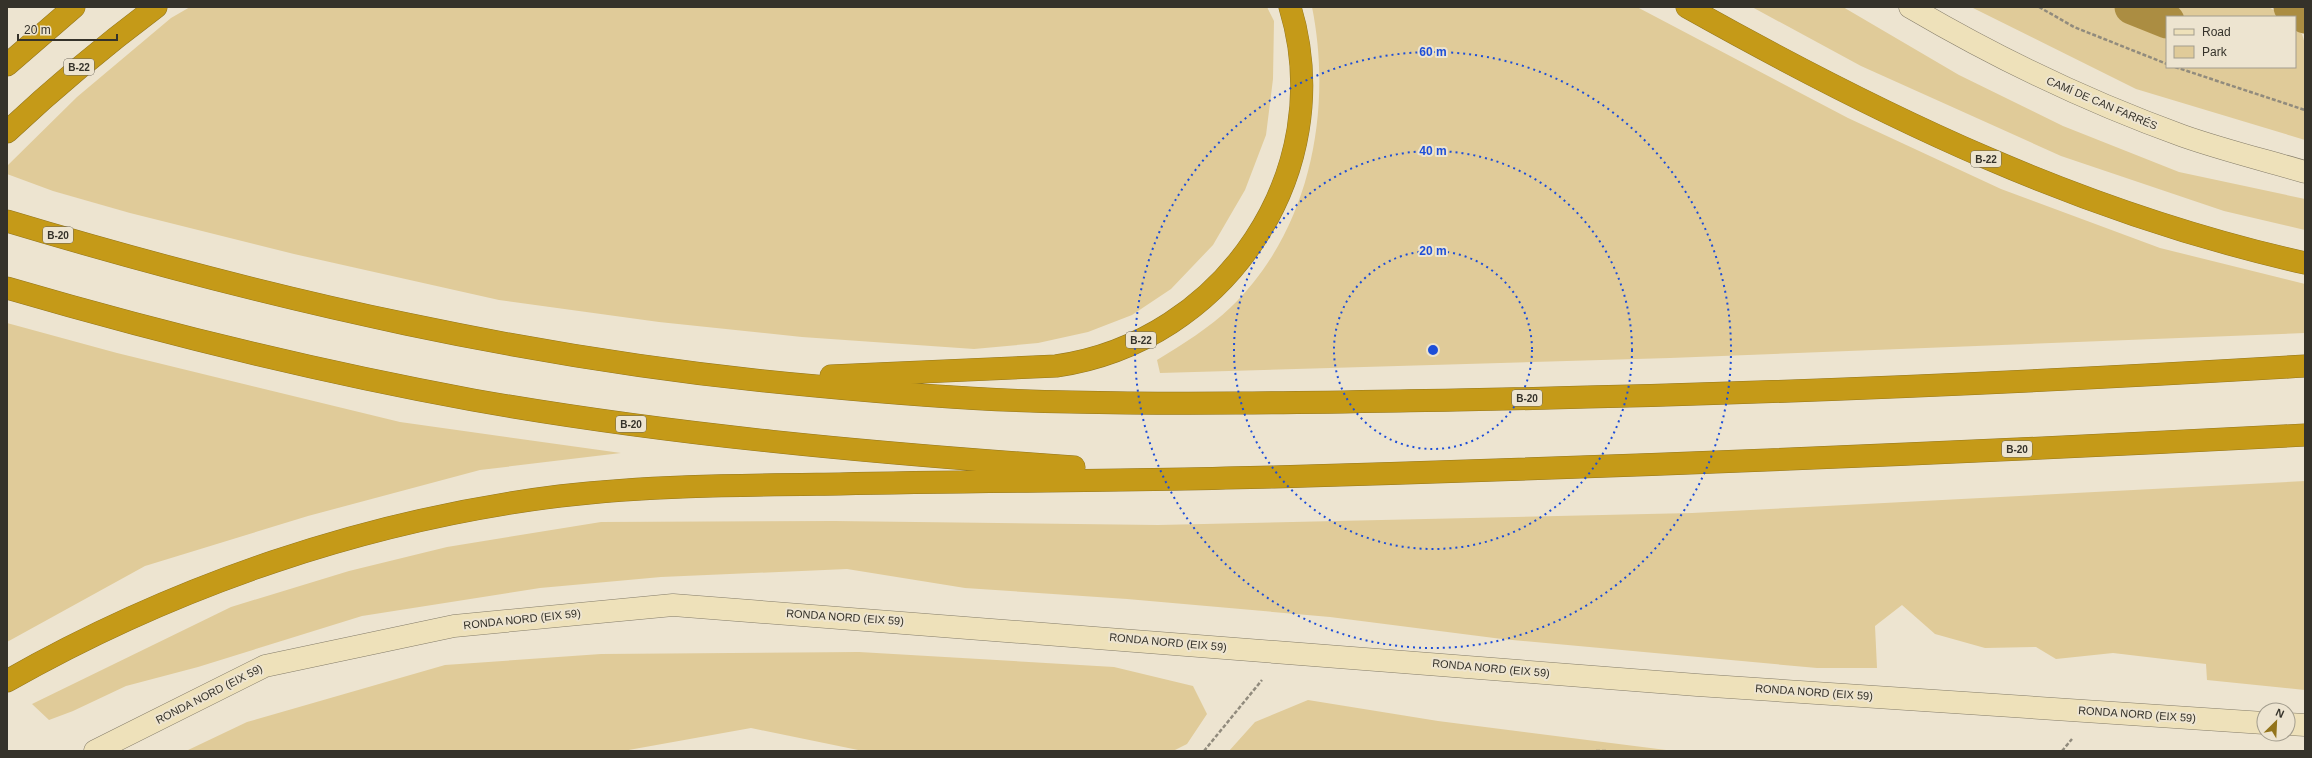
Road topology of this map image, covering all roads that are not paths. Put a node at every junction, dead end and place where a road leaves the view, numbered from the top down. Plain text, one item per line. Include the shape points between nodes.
1 (74, 7) edge
2 (156, 7) edge
3 (1290, 7) edge
4 (1687, 7) edge
5 (1910, 7) edge
6 (7, 64) edge
7 (7, 132) edge
8 (2305, 172) edge
9 (7, 221) edge
10 (2305, 262) edge
11 (7, 288) edge
12 (2305, 366) edge
13 (749, 379) junction
14 (2305, 435) edge
15 (1268, 477) junction
16 (7, 681) edge
17 (2256, 722) edge
18 (96, 751) edge

1 - 6 highway
2 - 7 highway, B-22 via 57,85
3 - 13 highway, B-22 via 1298,45 1301,94 1300,118 1284,179 1272,208 1244,256 1204,300 1183,316 1154,334 1099,358 1056,366
4 - 10 highway, B-22 via 1856,99 2007,168 2078,196 2162,223 2266,254
5 - 8 main road, CAMÍ DE CAN FARRÉS via 2031,72 2110,108 2184,136
9 - 13 highway, B-20 via 276,295 413,325 562,354
11 - 15 highway, B-20 via 132,325 359,378 475,400 639,425 966,460
12 - 13 highway, B-20 via 2143,376 1608,397 1224,404 1066,402 937,395
14 - 15 highway, B-20 via 1849,458
15 - 16 highway via 730,484 558,496 399,526 305,552 214,584 113,625
17 - 18 main road, RONDA NORD (EIX 59) via 1697,685 673,605 454,626 265,666

